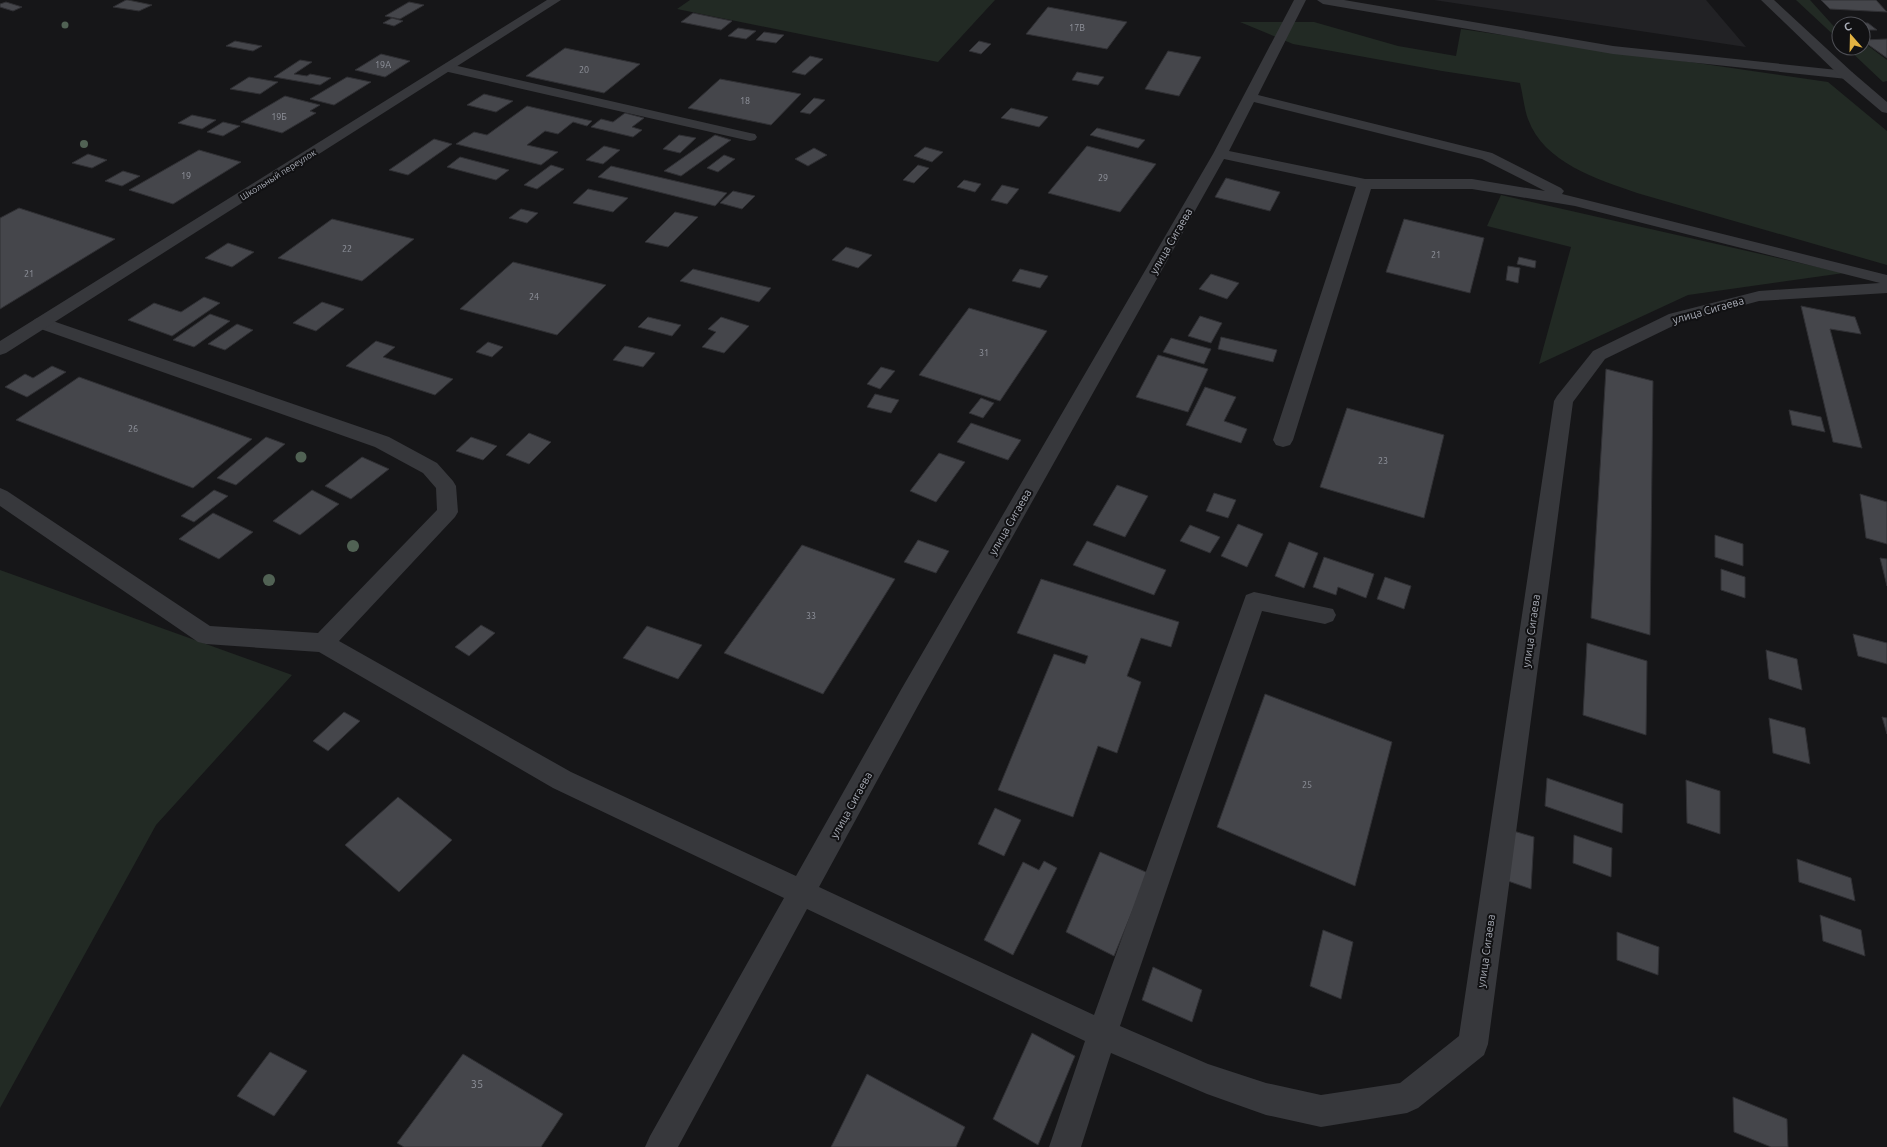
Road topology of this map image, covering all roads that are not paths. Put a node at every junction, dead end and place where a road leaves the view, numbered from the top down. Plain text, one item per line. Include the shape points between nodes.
1 (555, 0) edge
2 (1300, 0) edge
3 (1323, 0) edge
4 (1767, 0) edge
5 (449, 68) junction
6 (1847, 75) junction
7 (1887, 91) edge
8 (1866, 92) junction
9 (1250, 97) junction
10 (1887, 109) edge
11 (750, 137) dead end
12 (1220, 154) junction
13 (1366, 184) junction
14 (1575, 201) junction
15 (1887, 280) edge
16 (1887, 288) edge
17 (41, 323) junction
18 (0, 349) edge
19 (1283, 440) dead end
20 (0, 496) edge
21 (1325, 615) dead end
22 (323, 643) junction
23 (803, 893) junction
24 (1102, 1034) junction
25 (661, 1147) edge
26 (1065, 1147) edge

1 - 5 street, Школьный переулок
2 - 9 street, улица Сигаева
3 - 6 street via 1614,50
4 - 6 street
5 - 11 street
5 - 17 street, Школьный переулок
6 - 8 street
7 - 8 street
8 - 10 street
9 - 12 street, улица Сигаева
9 - 14 street via 1487,156
12 - 13 street
12 - 23 street, улица Сигаева via 911,695
13 - 14 street via 1472,184
13 - 19 street
14 - 15 street
16 - 24 street, улица Сигаева via 1759,296 1675,318 1599,355 1564,401 1473,1044 1407,1097 1321,1111 1266,1099 1207,1079
17 - 18 street, Школьный переулок
17 - 22 street via 382,442 430,468 446,486 448,512
20 - 22 street via 206,635
21 - 24 street via 1254,602
22 - 23 street via 562,780
23 - 24 street
23 - 25 street, улица Сигаева
24 - 26 street

